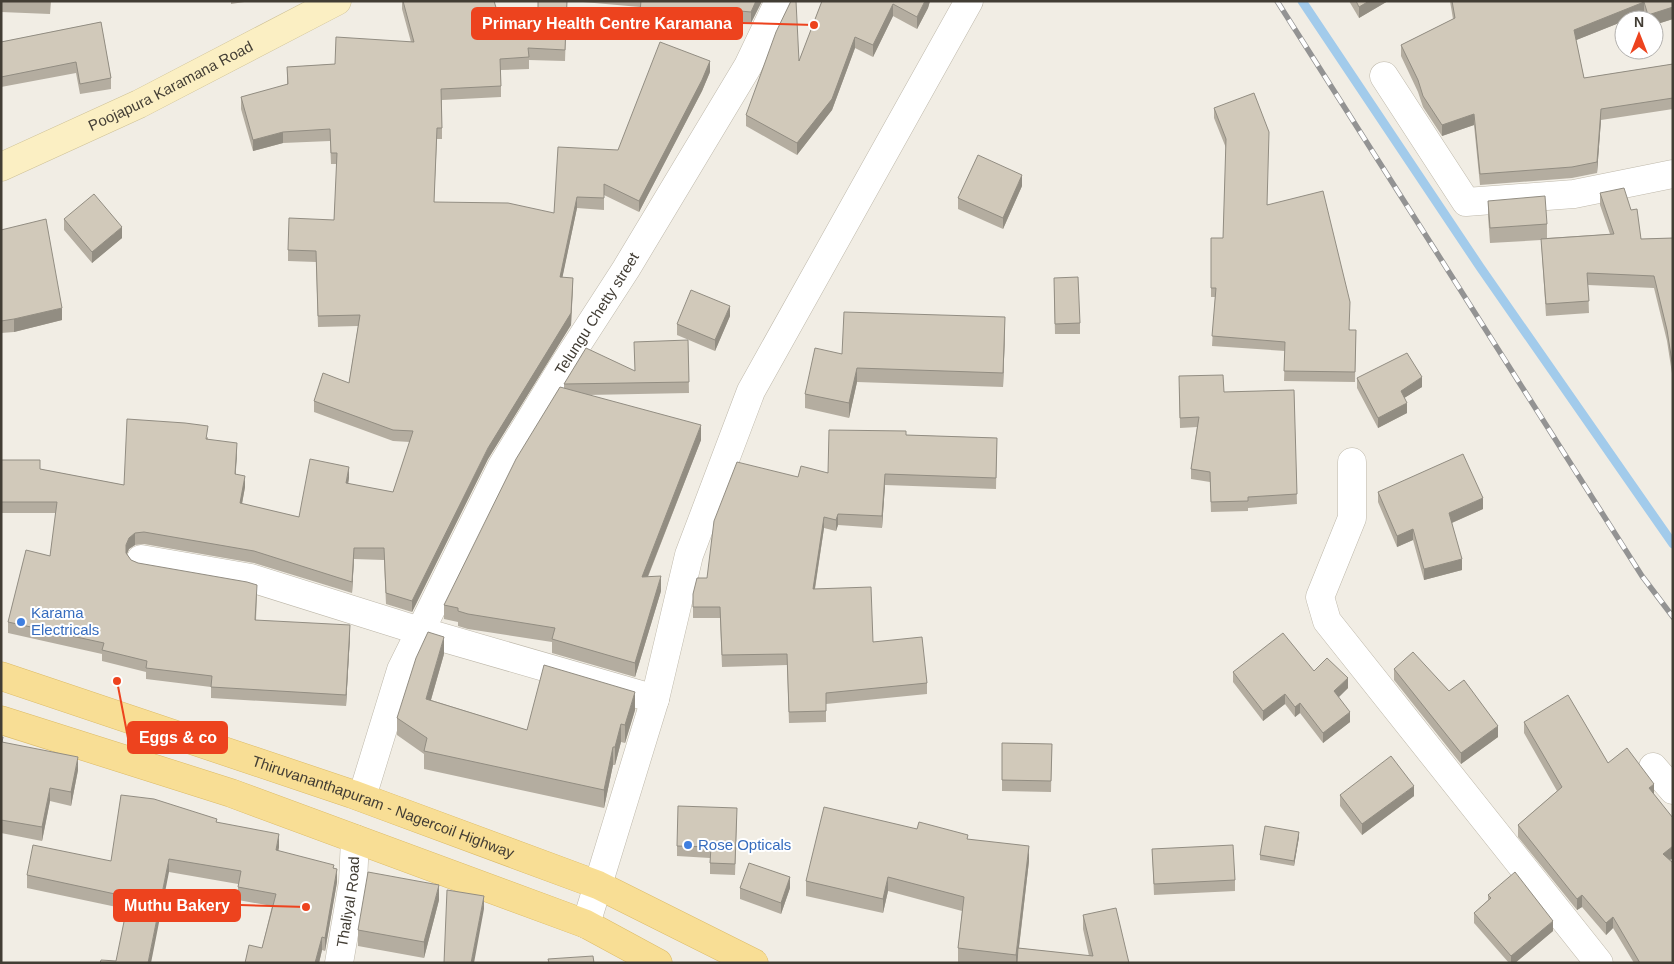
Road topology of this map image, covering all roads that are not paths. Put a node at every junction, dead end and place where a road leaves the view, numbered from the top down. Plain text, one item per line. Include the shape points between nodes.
1 (337, 1) edge
2 (779, 1) edge
3 (969, 1) edge
4 (1384, 76) dead end
5 (1, 167) edge
6 (1673, 174) edge
7 (1352, 462) dead end
8 (141, 559) dead end
9 (420, 631) junction
10 (1, 676) edge
11 (655, 699) junction
12 (1, 720) edge
13 (1653, 766) dead end
14 (1673, 790) edge
15 (362, 797) junction
16 (355, 839) junction
17 (598, 886) junction
18 (586, 924) junction
19 (634, 956) edge
20 (339, 963) edge
21 (658, 963) edge
22 (754, 963) edge
23 (1599, 963) edge

1 - 5 main road, Poojapura Karamana Road via 140,104
2 - 9 street, Telungu Chetty street via 742,74 626,269 502,466
3 - 11 street via 751,391 689,555
4 - 6 street via 1466,202 1574,194
7 - 23 street via 1352,518 1320,597 1326,621
8 - 9 street via 251,578
9 - 11 street
9 - 15 street, Telungu Chetty street via 401,670
10 - 15 main road, Thiruvananthapuram - Nagercoil Highway
11 - 17 street
12 - 16 main road via 231,793
13 - 14 street
15 - 17 main road, Thiruvananthapuram - Nagercoil Highway
16 - 18 main road
16 - 20 street, Thaliyal Road via 353,882
17 - 18 street
17 - 22 main road, Thiruvananthapuram - Nagercoil Highway
18 - 19 main road
19 - 21 main road

